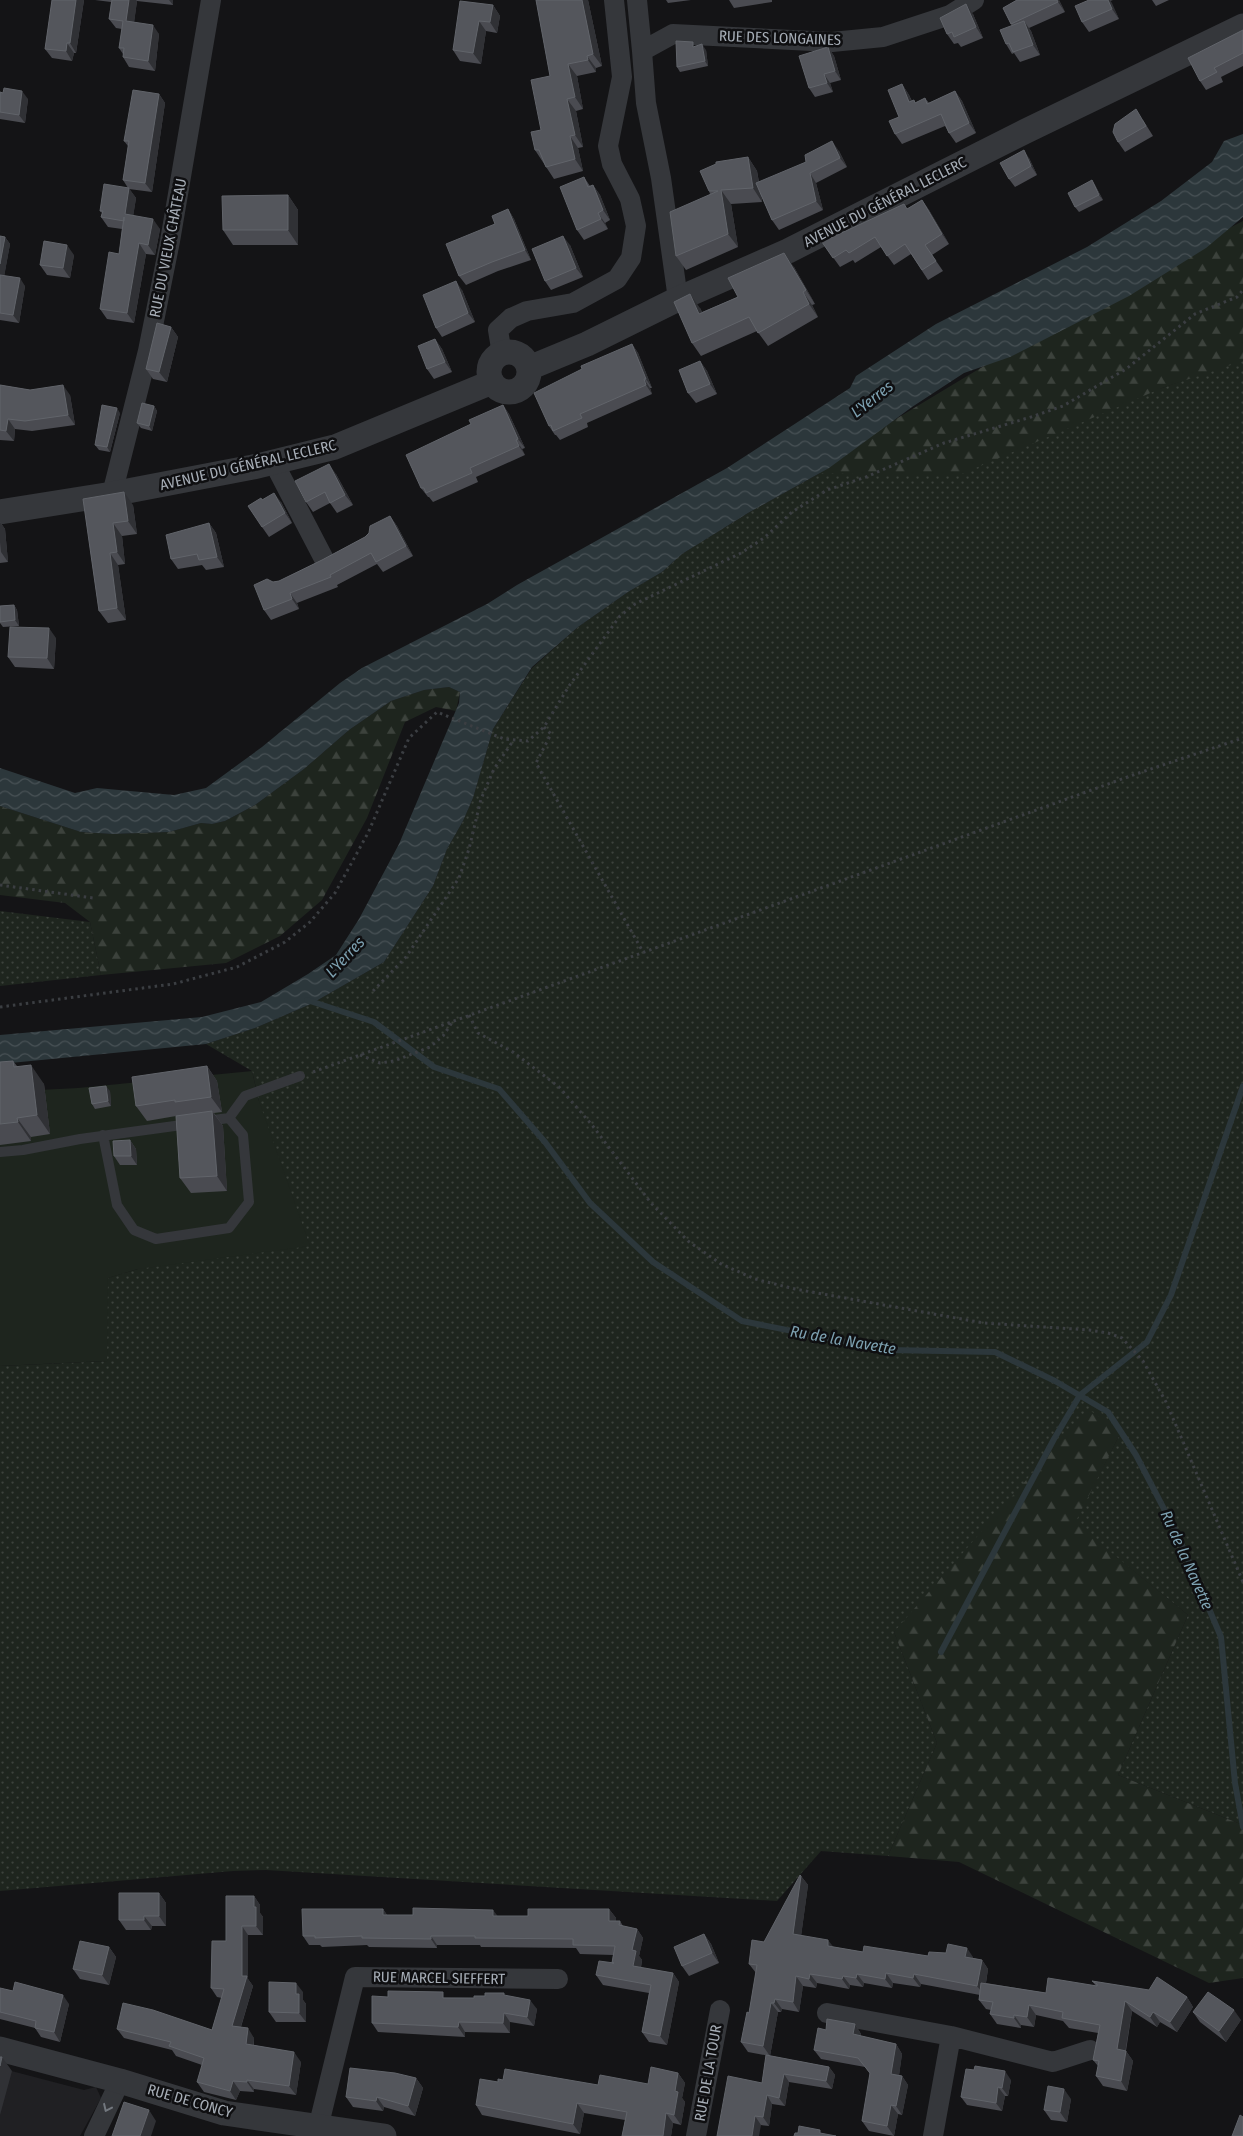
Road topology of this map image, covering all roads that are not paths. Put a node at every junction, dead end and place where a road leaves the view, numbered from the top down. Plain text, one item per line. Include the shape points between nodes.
1 (211, 0) edge
2 (614, 0) edge
3 (637, 0) edge
4 (974, 0) edge
5 (1241, 25) edge
6 (642, 50) junction
7 (678, 299) junction
8 (502, 354) junction
9 (529, 368) junction
10 (492, 382) junction
11 (274, 463) junction
12 (112, 494) junction
13 (0, 512) edge
14 (324, 559) edge
15 (300, 1076) road end
16 (229, 1118) junction
17 (103, 1135) junction
18 (0, 1152) edge
19 (558, 1979) dead end
20 (720, 2010) dead end
21 (827, 2013) dead end
22 (951, 2036) junction
23 (0, 2049) edge
24 (1090, 2050) dead end
25 (120, 2080) junction
26 (318, 2128) junction
27 (94, 2136) edge
28 (384, 2136) edge
29 (696, 2136) edge
30 (934, 2136) edge

1 - 12 street, RUE DU VIEUX CHÂTEAU via 148,351
2 - 8 street via 622,77 608,146 612,164 630,199 636,226 631,258 617,279 574,303 527,311 511,318 498,330
3 - 6 street
4 - 6 street, RUE DES LONGAINES via 950,14 883,37 832,42 673,34
5 - 7 street, AVENUE DU GÉNÉRAL LECLERC via 788,251
6 - 7 street via 646,103 661,178
7 - 9 street, AVENUE DU GÉNÉRAL LECLERC
8 - 9 street via 516,353
8 - 10 street via 492,362
9 - 10 street via 527,380 519,389 507,392
10 - 11 street, AVENUE DU GÉNÉRAL LECLERC via 335,447
11 - 12 street, AVENUE DU GÉNÉRAL LECLERC
11 - 14 street
12 - 13 street, AVENUE DU GÉNÉRAL LECLERC
15 - 16 lane via 245,1096
16 - 17 lane
16 - 17 lane via 243,1135 249,1202 229,1228 156,1239 134,1230 117,1205
17 - 18 lane
19 - 26 street, RUE MARCEL SIEFFERT via 354,1977
20 - 29 street, RUE DE LA TOUR
21 - 22 street
22 - 24 street via 1053,2062
22 - 30 street
23 - 25 street, RUE DE CONCY
25 - 26 street, RUE DE CONCY via 224,2113
25 -> 27 street
26 - 28 street, RUE DE CONCY

